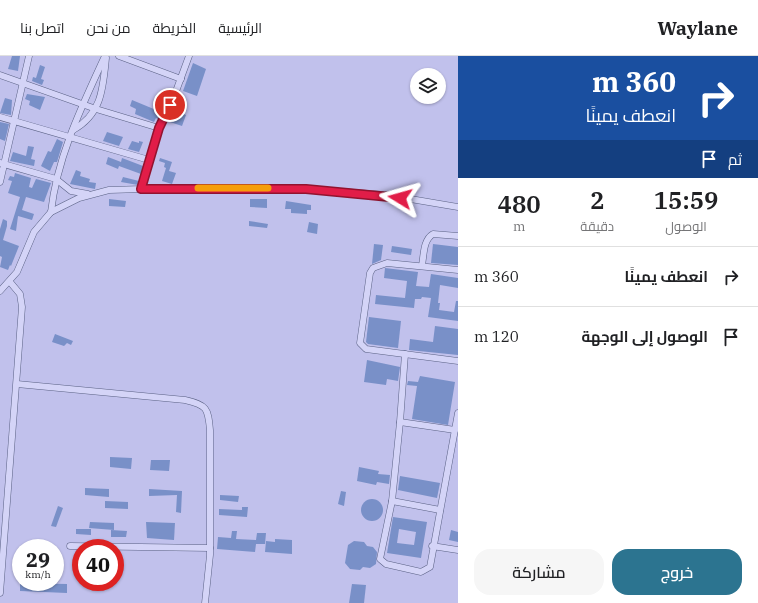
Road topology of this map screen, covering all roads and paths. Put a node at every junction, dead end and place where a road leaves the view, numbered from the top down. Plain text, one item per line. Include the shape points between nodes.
1 (29, 56) edge
2 (106, 56) edge
3 (118, 56) edge
4 (189, 56) edge
5 (0, 75) edge
6 (180, 79) junction
7 (23, 84) junction
8 (84, 103) junction
9 (96, 109) junction
10 (0, 117) edge
11 (14, 121) junction
12 (159, 128) junction
13 (72, 130) junction
14 (69, 137) junction
15 (149, 160) junction
16 (2, 163) edge
17 (56, 179) junction
18 (0, 182) edge
19 (141, 189) junction
20 (90, 194) junction
21 (458, 207) edge
22 (51, 212) junction
23 (458, 236) edge
24 (422, 265) junction
25 (458, 270) edge
26 (10, 282) junction
27 (0, 291) edge
28 (405, 354) junction
29 (458, 361) edge
30 (18, 384) junction
31 (458, 413) edge
32 (400, 422) junction
33 (455, 430) junction
34 (0, 494) edge
35 (8, 497) junction
36 (392, 501) junction
37 (440, 510) junction
38 (70, 546) dead end
39 (432, 546) junction
40 (210, 548) junction
41 (458, 550) edge
42 (0, 585) edge
43 (0, 593) edge
44 (205, 603) edge

1 - 7 street
2 - 8 street
2 - 9 street
3 - 6 street
4 - 6 street
5 - 7 street
6 - 12 street via 176,94
7 - 8 street
7 - 11 street
8 - 9 street
8 - 13 street
9 - 12 street
9 - 13 street via 84,124
10 - 11 street
11 - 14 street
11 - 16 street
12 - 15 street
13 - 14 street
14 - 15 street
14 - 17 street
15 - 19 street
16 - 17 street
16 - 18 street
17 - 20 street via 71,191
17 - 22 street
19 - 20 street via 109,190
19 - 21 street via 329,190 387,195
20 - 22 street
22 - 26 street via 34,232
23 - 24 street via 429,236
24 - 25 street
24 - 28 street via 388,263 373,268 370,273 360,343 366,348
26 - 27 street
26 - 30 street via 20,294 22,307
28 - 29 street
28 - 32 street
30 - 35 street
30 - 40 street via 185,400 205,407 209,415 210,430
31 - 33 street
32 - 33 street
32 - 36 street
33 - 37 street
34 - 35 street
35 - 42 street
36 - 37 street
36 - 39 street via 380,559 382,562 421,572 430,567
37 - 39 street
38 - 40 street
39 - 41 street
40 - 44 street
42 - 43 street

